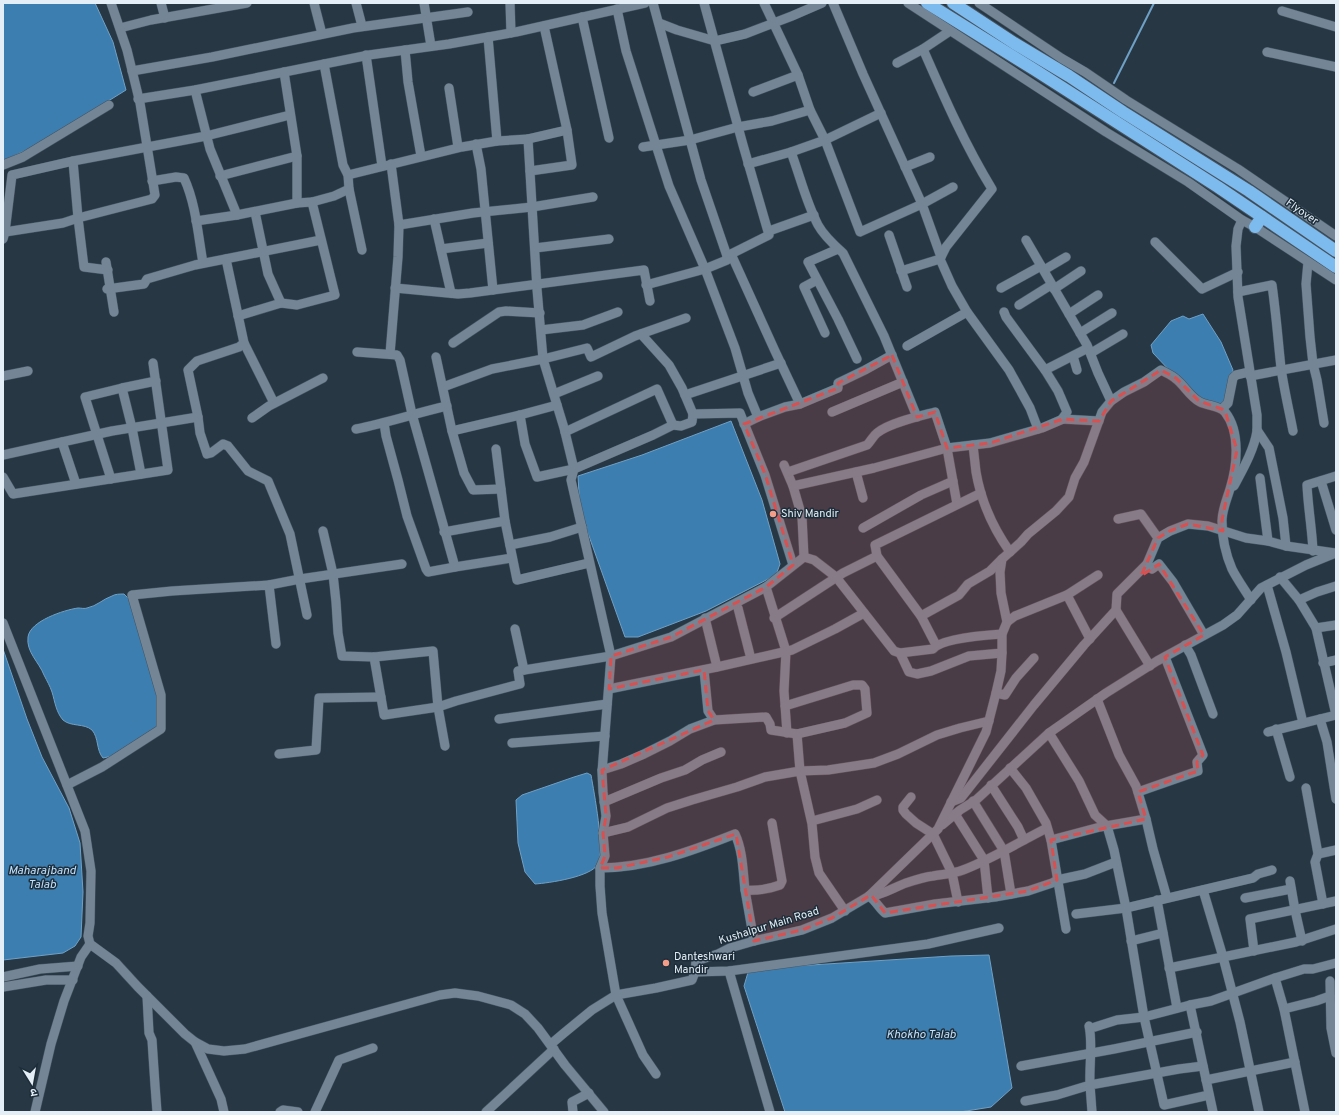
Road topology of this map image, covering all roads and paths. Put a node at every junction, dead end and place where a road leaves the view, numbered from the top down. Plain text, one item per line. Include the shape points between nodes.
1 (111, 3) edge
2 (161, 3) edge
3 (247, 3) edge
4 (314, 3) edge
5 (356, 3) edge
6 (424, 3) edge
7 (510, 3) edge
8 (645, 3) edge
9 (653, 3) edge
10 (704, 3) edge
11 (764, 3) edge
12 (822, 3) edge
13 (833, 3) edge
14 (908, 3) edge
15 (927, 3) edge
16 (953, 3) edge
17 (979, 3) edge
18 (206, 7) edge
19 (617, 9) junction
20 (1282, 11) dead end
21 (468, 12) dead end
22 (582, 17) junction
23 (165, 18) junction
24 (427, 18) junction
25 (658, 23) junction
26 (774, 23) junction
27 (362, 26) junction
28 (544, 26) junction
29 (1336, 27) edge
30 (120, 28) junction
31 (950, 31) junction
32 (511, 33) junction
33 (322, 34) junction
34 (488, 37) junction
35 (715, 41) junction
36 (431, 46) junction
37 (923, 49) junction
38 (405, 50) junction
39 (1267, 52) dead end
40 (366, 55) junction
41 (897, 63) dead end
42 (324, 64) junction
43 (1336, 67) edge
44 (132, 72) junction
45 (284, 72) junction
46 (798, 75) junction
47 (449, 88) dead end
48 (195, 90) junction
49 (753, 92) dead end
50 (138, 99) junction
51 (109, 105) dead end
52 (810, 110) junction
53 (881, 113) junction
54 (290, 115) junction
55 (738, 127) junction
56 (567, 130) junction
57 (206, 136) junction
58 (609, 138) dead end
59 (528, 139) junction
60 (690, 140) junction
61 (825, 140) junction
62 (497, 141) junction
63 (476, 144) junction
64 (656, 145) junction
65 (147, 147) junction
66 (458, 147) junction
67 (643, 147) dead end
68 (791, 152) junction
69 (297, 156) junction
70 (421, 156) junction
71 (930, 157) dead end
72 (73, 161) junction
73 (748, 164) junction
74 (3, 165) edge
75 (386, 165) junction
76 (905, 167) junction
77 (530, 171) junction
78 (348, 175) junction
79 (220, 176) junction
80 (152, 182) junction
81 (953, 187) dead end
82 (1256, 188) junction
83 (350, 189) junction
84 (593, 197) dead end
85 (312, 202) junction
86 (297, 203) junction
87 (922, 204) junction
88 (532, 207) junction
89 (255, 212) junction
90 (485, 212) junction
91 (237, 215) junction
92 (814, 215) junction
93 (1262, 217) junction
94 (78, 218) junction
95 (434, 220) junction
96 (1242, 220) junction
97 (196, 221) junction
98 (399, 225) junction
99 (1255, 227) junction
100 (769, 231) junction
101 (4, 235) edge
102 (889, 235) dead end
103 (1336, 236) edge
104 (609, 239) dead end
105 (321, 240) junction
106 (1026, 240) dead end
107 (1155, 242) dead end
108 (488, 243) junction
109 (535, 248) junction
110 (441, 249) junction
111 (838, 249) junction
112 (362, 250) dead end
113 (264, 251) junction
114 (1336, 251) edge
115 (729, 255) junction
116 (1066, 257) dead end
117 (226, 258) junction
118 (941, 258) junction
119 (1308, 262) junction
120 (203, 263) junction
121 (1336, 267) edge
122 (1042, 268) junction
123 (705, 269) junction
124 (901, 271) junction
125 (1080, 271) dead end
126 (1238, 272) junction
127 (817, 280) junction
128 (1336, 280) edge
129 (537, 285) junction
130 (646, 285) junction
131 (907, 287) dead end
132 (1052, 287) junction
133 (395, 288) junction
134 (1001, 288) dead end
135 (109, 289) junction
136 (493, 290) junction
137 (1238, 292) junction
138 (451, 293) junction
139 (1098, 295) dead end
140 (650, 301) dead end
141 (280, 303) junction
142 (1019, 305) dead end
143 (114, 312) dead end
144 (618, 312) dead end
145 (967, 312) junction
146 (1004, 312) dead end
147 (540, 313) junction
148 (1112, 313) dead end
149 (1069, 314) junction
150 (238, 316) junction
151 (686, 318) dead end
152 (541, 330) junction
153 (825, 333) dead end
154 (1080, 333) junction
155 (641, 334) junction
156 (1123, 334) dead end
157 (453, 342) dead end
158 (244, 343) junction
159 (907, 346) dead end
160 (1089, 351) junction
161 (356, 352) dead end
162 (390, 354) junction
163 (892, 355) junction
164 (1073, 356) junction
165 (436, 357) dead end
166 (543, 359) junction
167 (858, 360) dead end
168 (1336, 360) edge
169 (153, 363) dead end
170 (781, 363) junction
171 (1313, 364) junction
172 (1045, 370) junction
173 (1077, 370) dead end
174 (1282, 370) junction
175 (28, 371) dead end
176 (4, 374) edge
177 (1250, 374) junction
178 (598, 376) dead end
179 (743, 376) junction
180 (323, 378) dead end
181 (156, 381) junction
182 (903, 382) junction
183 (443, 387) junction
184 (122, 388) junction
185 (554, 394) junction
186 (685, 395) junction
187 (1111, 401) junction
188 (274, 403) junction
189 (557, 404) junction
190 (800, 404) junction
191 (447, 406) junction
192 (1222, 409) junction
193 (832, 412) dead end
194 (412, 414) junction
195 (693, 414) junction
196 (520, 415) junction
197 (758, 416) junction
198 (198, 417) junction
199 (917, 417) junction
200 (252, 418) dead end
201 (1063, 419) junction
202 (1100, 421) junction
203 (162, 423) junction
204 (384, 423) junction
205 (1324, 423) dead end
206 (744, 424) junction
207 (673, 425) junction
208 (132, 428) junction
209 (356, 429) dead end
210 (1038, 429) junction
211 (1257, 430) junction
212 (452, 431) junction
213 (1293, 431) dead end
214 (565, 432) junction
215 (97, 435) junction
216 (62, 442) junction
217 (973, 445) junction
218 (496, 448) dead end
219 (947, 448) junction
220 (3, 455) edge
221 (574, 469) junction
222 (856, 472) junction
223 (141, 474) junction
224 (1336, 476) edge
225 (3, 477) edge
226 (1260, 478) dead end
227 (111, 479) junction
228 (953, 481) junction
229 (1321, 481) junction
230 (76, 484) junction
231 (793, 486) junction
232 (501, 489) junction
233 (981, 493) junction
234 (863, 498) dead end
235 (1226, 502) junction
236 (958, 504) junction
237 (1118, 519) dead end
238 (505, 521) junction
239 (582, 527) junction
240 (863, 528) dead end
241 (1336, 530) edge
242 (323, 531) dead end
243 (1223, 531) junction
244 (444, 532) junction
245 (1158, 538) junction
246 (1268, 541) junction
247 (510, 545) junction
248 (1286, 546) junction
249 (1313, 551) junction
250 (1010, 552) junction
251 (1336, 553) edge
252 (877, 556) junction
253 (804, 557) junction
254 (512, 558) junction
255 (1002, 560) junction
256 (589, 563) junction
257 (402, 564) dead end
258 (1147, 564) junction
259 (794, 565) junction
260 (455, 567) junction
261 (333, 574) junction
262 (1098, 575) dead end
263 (836, 577) junction
264 (1280, 578) junction
265 (300, 579) junction
266 (269, 585) junction
267 (1267, 585) junction
268 (1336, 586) edge
269 (766, 587) junction
270 (1067, 595) junction
271 (1251, 600) junction
272 (1299, 600) junction
273 (738, 608) dead end
274 (1116, 610) junction
275 (864, 613) junction
276 (307, 615) dead end
277 (921, 616) junction
278 (705, 618) junction
279 (774, 618) junction
280 (1007, 622) junction
281 (3, 623) edge
282 (1336, 625) edge
283 (1316, 628) junction
284 (515, 629) dead end
285 (1002, 634) junction
286 (1204, 635) junction
287 (1090, 639) junction
288 (276, 644) dead end
289 (936, 645) junction
290 (1185, 645) junction
291 (786, 651) junction
292 (900, 653) junction
293 (1002, 653) junction
294 (611, 656) junction
295 (374, 657) junction
296 (1165, 657) junction
297 (1034, 658) dead end
298 (751, 659) junction
299 (1336, 660) edge
300 (1323, 663) junction
301 (1150, 666) junction
302 (717, 667) junction
303 (524, 670) junction
304 (704, 670) junction
305 (609, 689) junction
306 (1334, 692) edge
307 (996, 693) junction
308 (381, 697) junction
309 (1097, 699) junction
310 (607, 704) junction
311 (785, 706) junction
312 (438, 707) junction
313 (1213, 714) dead end
314 (1336, 715) edge
315 (499, 719) dead end
316 (1320, 719) junction
317 (714, 720) junction
318 (989, 721) junction
319 (1303, 723) junction
320 (792, 733) junction
321 (1049, 733) junction
322 (605, 736) junction
323 (512, 743) dead end
324 (445, 746) dead end
325 (721, 752) dead end
326 (279, 754) dead end
327 (1010, 768) junction
328 (602, 770) junction
329 (800, 771) junction
330 (1290, 777) dead end
331 (67, 785) junction
332 (991, 785) junction
333 (1306, 788) dead end
334 (1138, 792) junction
335 (912, 797) dead end
336 (1336, 798) edge
337 (877, 800) dead end
338 (974, 801) junction
339 (604, 802) junction
340 (951, 802) junction
341 (955, 814) junction
342 (1146, 819) junction
343 (812, 821) junction
344 (772, 823) dead end
345 (1107, 826) junction
346 (1047, 828) junction
347 (935, 831) junction
348 (603, 834) junction
349 (1024, 840) junction
350 (1051, 840) junction
351 (1336, 850) edge
352 (1004, 851) junction
353 (1318, 854) junction
354 (984, 860) junction
355 (1116, 862) junction
356 (600, 868) junction
357 (1272, 870) dead end
358 (952, 873) junction
359 (1057, 880) junction
360 (745, 890) junction
361 (1203, 890) junction
362 (1011, 894) junction
363 (869, 896) junction
364 (988, 898) junction
365 (1167, 898) junction
366 (1245, 898) dead end
367 (1157, 900) junction
368 (1336, 901) edge
369 (958, 902) junction
370 (1323, 904) junction
371 (1126, 908) junction
372 (1295, 910) junction
373 (845, 911) junction
374 (1076, 914) dead end
375 (999, 928) dead end
376 (1066, 929) dead end
377 (1336, 929) edge
378 (1163, 933) junction
379 (754, 941) junction
380 (1131, 941) junction
381 (1302, 941) junction
382 (90, 944) junction
383 (1254, 951) junction
384 (1223, 957) junction
385 (1336, 963) edge
386 (78, 966) junction
387 (1169, 968) junction
388 (729, 971) junction
389 (695, 972) junction
390 (3, 977) edge
391 (1276, 978) junction
392 (73, 980) junction
393 (1330, 981) dead end
394 (3, 987) edge
395 (1231, 993) junction
396 (616, 995) junction
397 (147, 996) junction
398 (1330, 996) junction
399 (1190, 1005) junction
400 (1177, 1008) junction
401 (1284, 1009) junction
402 (1144, 1017) junction
403 (1197, 1032) junction
404 (195, 1042) junction
405 (1149, 1042) junction
406 (552, 1047) junction
407 (373, 1048) dead end
408 (1336, 1053) edge
409 (1090, 1054) junction
410 (1295, 1062) junction
411 (1020, 1066) dead end
412 (1203, 1066) junction
413 (1250, 1071) junction
414 (1156, 1073) junction
415 (656, 1074) dead end
416 (1206, 1080) junction
417 (1090, 1085) junction
418 (589, 1093) junction
419 (1209, 1095) junction
420 (1025, 1101) dead end
421 (35, 1112) edge
422 (157, 1112) edge
423 (224, 1112) edge
424 (280, 1112) edge
425 (298, 1112) edge
426 (315, 1112) edge
427 (486, 1112) edge
428 (573, 1112) edge
429 (604, 1112) edge
430 (770, 1112) edge
431 (1092, 1112) edge
432 (1213, 1112) edge
433 (1259, 1112) edge
434 (1305, 1112) edge

1 - 30 street
2 - 23 street
3 - 18 street
4 - 33 street
5 - 27 street
6 - 24 street
7 - 32 street
8 - 19 street
9 - 25 street
10 - 35 street
11 - 26 street
12 - 26 street
13 - 53 street
14 - 31 street
15 - 93 highway
16 - 82 highway, Flyover via 1123,112
17 - 82 street via 1126,100 1213,153
18 - 23 street
19 - 22 street
19 - 64 street via 626,51
20 - 29 street
21 - 24 street
22 - 28 street
22 - 58 street
23 - 30 street
24 - 27 street
24 - 36 street
25 - 35 street
25 - 60 street
26 - 35 street via 745,34
26 - 46 street
27 - 33 street
28 - 32 street
28 - 56 street
30 - 44 street
31 - 37 street
31 - 96 street via 1188,182
32 - 34 street
33 - 44 street
34 - 36 street
34 - 62 street
35 - 55 street
36 - 38 street
37 - 41 street
37 - 118 street via 958,127 992,189 946,247
38 - 40 street
38 - 70 street
39 - 43 street
40 - 42 street
40 - 75 street
42 - 45 street
42 - 78 street via 343,165
44 - 50 street
45 - 48 street
45 - 54 street
46 - 49 street
46 - 52 street
47 - 66 street
48 - 50 street
48 - 57 street
50 - 65 street
51 - 74 street via 23,157
52 - 55 street
52 - 61 street
53 - 61 street
53 - 76 street
54 - 57 street
54 - 69 street
55 - 60 street
55 - 73 street
56 - 59 street
56 - 77 street via 572,165
57 - 65 street
57 - 79 street
59 - 62 street
59 - 77 street
60 - 64 street
60 - 115 street via 701,180
61 - 68 street
61 - 87 street via 860,232
62 - 63 street
63 - 66 street
63 - 90 street
64 - 67 street
64 - 123 street via 670,186
65 - 72 street
65 - 80 street
66 - 70 street
68 - 73 street
68 - 92 street
69 - 79 street
69 - 86 street
70 - 75 street
71 - 76 street
72 - 94 street
72 - 101 street via 12,175
73 - 100 street
75 - 78 street
75 - 98 street
76 - 87 street
77 - 88 street
78 - 83 street
79 - 91 street
80 - 94 street via 155,195 152,199
80 - 97 street via 184,178
81 - 87 street
82 - 103 street
82 - 114 highway, Flyover via 1281,212
83 - 85 street
83 - 112 street
84 - 88 street
85 - 86 street
85 - 105 street
86 - 89 street
87 - 118 street
88 - 90 street
88 - 109 street
89 - 91 street
89 - 113 street
90 - 95 street
90 - 108 street
91 - 97 street
92 - 100 street
92 - 111 street via 819,226
93 - 99 highway
93 - 121 highway
94 - 101 street
94 - 135 street via 84,267 107,266
95 - 98 street
95 - 110 street
96 - 99 street
96 - 126 street via 1236,246
97 - 120 street
98 - 133 street
99 - 119 street
100 - 115 street via 769,235
102 - 124 street
104 - 109 street
105 - 113 street
105 - 141 street via 335,295 297,305
106 - 122 street
107 - 126 street via 1202,289
108 - 110 street
108 - 136 street
109 - 129 street
110 - 138 street
111 - 127 street via 808,262
111 - 163 street via 843,253 862,289
113 - 117 street
113 - 141 street via 268,274
115 - 123 street via 727,260
115 - 170 street
116 - 122 street
117 - 120 street
117 - 150 street
118 - 124 street
118 - 145 street via 952,286
119 - 128 street
119 - 171 street via 1306,284
120 - 135 street via 147,279 144,284
122 - 132 street
122 - 134 street
123 - 130 street
123 - 179 street
124 - 131 street
125 - 132 street
126 - 137 street
127 - 153 street via 804,287
127 - 167 street
129 - 130 street via 644,270
129 - 136 street
129 - 147 street
130 - 140 street
132 - 142 street
132 - 149 street
133 - 138 street
133 - 162 street
135 - 143 street
136 - 138 street
137 - 174 street via 1272,285
137 - 177 street
139 - 149 street
141 - 150 street
144 - 152 street via 583,325
145 - 159 street
145 - 210 street via 1009,370 1030,408
146 - 172 street
147 - 152 street
147 - 157 street via 500,312
148 - 154 street
149 - 154 street
150 - 158 street
151 - 155 street
152 - 166 street
154 - 160 street
155 - 166 street via 591,357 587,348
155 - 186 street via 669,365
156 - 160 street
158 - 188 street
158 - 198 street via 239,348 197,361 188,370
160 - 164 street
160 - 187 street
161 - 162 street
162 - 194 street via 397,354 400,360
163 - 182 street
163 - 190 street via 838,383 838,388
164 - 172 street
164 - 173 street
165 - 183 street
166 - 183 street via 492,369
166 - 185 street
168 - 171 street
169 - 181 street
170 - 179 street
170 - 190 street
171 - 174 street
171 - 205 street
172 - 201 street via 1067,412
174 - 177 street
174 - 213 street
175 - 176 street
177 - 192 street via 1236,375 1233,378 1228,403
177 - 211 street
178 - 185 street
179 - 186 street
179 - 197 street
180 - 188 street
181 - 184 street
181 - 203 street
182 - 193 street
182 - 199 street
183 - 191 street
184 - 208 street
184 - 215 street via 85,398
185 - 189 street
186 - 195 street
187 - 192 street via 1161,370 1176,378 1199,402
187 - 202 street via 1102,412
188 - 200 street
189 - 196 street
189 - 214 street
190 - 197 street
191 - 194 street
191 - 212 street
192 - 235 street via 1233,430 1237,450
194 - 204 street
194 - 244 street
195 - 206 street via 740,413
195 - 207 street via 692,422 681,426
196 - 212 street
196 - 221 street via 525,444 537,477
197 - 206 street
198 - 203 street
198 - 265 street via 207,454 223,444 228,446 248,471 268,481 290,534
199 - 219 street via 935,412
199 - 231 street via 881,430 867,445 786,468
201 - 202 street
201 - 210 street
202 - 250 street via 1069,497
203 - 208 street
203 - 223 street via 168,470
204 - 209 street
204 - 260 street via 407,516 426,569 428,572
206 - 259 street via 765,475
207 - 214 street via 657,389
207 - 221 street
208 - 215 street
208 - 223 street
210 - 217 street via 990,443
211 - 235 street via 1248,458
211 - 248 street via 1269,448
212 - 232 street via 464,473 473,490
214 - 221 street
215 - 216 street
215 - 227 street
216 - 220 street
216 - 230 street
217 - 219 street
217 - 233 street
218 - 232 street
219 - 222 street
219 - 228 street
221 - 239 street via 571,480
222 - 231 street
222 - 234 street
223 - 227 street
224 - 229 street
225 - 230 street via 13,494
226 - 246 street
227 - 230 street
228 - 236 street
228 - 240 street via 921,495
229 - 241 street
229 - 249 street via 1307,485
231 - 253 street via 802,516
232 - 238 street
233 - 236 street
233 - 250 street via 999,536
235 - 243 street via 1222,520
236 - 252 street via 874,544
237 - 245 street via 1140,514
238 - 244 street
238 - 247 street
239 - 247 street
239 - 256 street
242 - 261 street
243 - 245 street via 1188,524
243 - 246 street
243 - 271 street via 1232,570
244 - 260 street
245 - 258 street
246 - 248 street
247 - 254 street
248 - 249 street
249 - 251 street
250 - 255 street
251 - 264 street
252 - 263 street
252 - 277 street
253 - 259 street
253 - 263 street via 814,560
254 - 256 street via 517,580
254 - 260 street
255 - 277 street via 990,571 968,584 959,595
255 - 280 street via 1001,593
256 - 294 street
257 - 261 street
258 - 274 street via 1117,594
258 - 286 street via 1152,570 1160,564
259 - 269 street
261 - 265 street
261 - 295 street via 342,656
262 - 270 street
263 - 275 street
263 - 279 street
264 - 267 street
264 - 272 street
265 - 266 street
265 - 276 street
266 - 288 street
266 - 331 street via 132,595 161,695 161,729 102,767
267 - 271 street
267 - 319 street
268 - 272 street
269 - 278 street
269 - 279 street
270 - 280 street via 1015,616
270 - 287 street
271 - 286 street via 1237,615
272 - 283 street
273 - 298 street
274 - 287 street
274 - 301 street
275 - 291 street
275 - 292 street via 894,651
277 - 289 street
278 - 294 street via 671,637
278 - 302 street
279 - 291 street
280 - 285 street
281 - 331 street
282 - 283 street
283 - 300 street
284 - 303 street
285 - 289 street via 964,638
285 - 293 street, Kushalpur Main Road
286 - 290 street
287 - 340 street via 1034,705 962,798
289 - 292 street via 933,649
290 - 296 street
290 - 313 street
291 - 298 street
291 - 311 street
292 - 293 street via 909,672 917,674 968,656
293 - 307 street, Kushalpur Main Road
294 - 303 street
294 - 305 street
295 - 308 street
295 - 312 street via 433,651
296 - 301 street
296 - 334 street via 1203,755 1197,762 1198,771
297 - 307 street via 1005,695
298 - 302 street
299 - 300 street
300 - 306 street
301 - 309 street
302 - 304 street
303 - 312 street via 518,671 520,684
304 - 305 street
304 - 317 street via 708,711
305 - 310 street
306 - 314 street
307 - 318 street, Kushalpur Main Road
308 - 312 street via 384,716
308 - 326 street via 319,698 316,750
309 - 321 street
309 - 334 street via 1119,755
310 - 315 street
310 - 322 street
311 - 320 street
311 - 320 street via 853,685 862,685 865,689 867,713 845,723
312 - 324 street
314 - 316 street
316 - 319 street
316 - 336 street
317 - 320 street via 766,717 771,730
317 - 328 street via 690,729 644,754
318 - 329 street via 937,735 874,763 828,770
318 - 340 street, Kushalpur Main Road
319 - 330 street via 1272,730
320 - 329 street
321 - 327 street
321 - 345 street via 1079,781 1095,815
322 - 323 street
322 - 328 street
325 - 339 street via 685,770
327 - 332 street
327 - 346 street via 1030,795
328 - 339 street
329 - 343 street
329 - 348 street via 765,777 692,800 667,808 628,827
331 - 382 street via 85,832 91,871 88,936
332 - 338 street
332 - 349 street
333 - 353 street
334 - 342 street
335 - 347 street via 903,807 906,814 916,824
337 - 343 street via 857,809
338 - 341 street
338 - 352 street
339 - 348 street via 606,816
340 - 347 street, Kushalpur Main Road
341 - 347 street
341 - 354 street
342 - 345 street
342 - 365 street
343 - 373 street via 819,873
344 - 360 street via 782,881 774,887 755,891
345 - 350 street
345 - 355 street
346 - 349 street
346 - 350 street
347 - 358 street
347 - 363 street, Kushalpur Main Road
348 - 356 street via 605,856
349 - 352 street
350 - 359 street
351 - 353 street
352 - 354 street
352 - 362 street
353 - 370 street via 1315,862
354 - 358 street
354 - 364 street
355 - 359 street via 1085,874
355 - 371 street
356 - 360 street via 617,868 668,857 735,834
356 - 396 street via 602,913
357 - 361 street via 1253,878
358 - 363 street via 924,878
358 - 369 street
359 - 362 street
359 - 376 street
360 - 379 street
361 - 365 street
361 - 384 street
362 - 364 street
363 - 369 street via 885,913
363 - 373 street, Kushalpur Main Road
364 - 369 street
365 - 367 street
366 - 372 street via 1291,885
367 - 371 street
367 - 378 street
368 - 370 street
370 - 372 street
371 - 374 street
371 - 380 street
372 - 381 street
372 - 383 street via 1250,919
373 - 379 street, Kushalpur Main Road via 802,930
375 - 388 street via 928,944
377 - 381 street
378 - 380 street
378 - 387 street
379 - 389 street, Kushalpur Main Road via 696,961
380 - 402 street
381 - 383 street
382 - 386 street
382 - 397 street via 116,962
383 - 384 street
384 - 387 street
384 - 395 street
385 - 391 street
386 - 390 street via 40,969
386 - 392 street
387 - 400 street
388 - 389 street
388 - 430 street
389 - 396 street, Kushalpur Main Road via 692,980
391 - 395 street
391 - 401 street
392 - 394 street via 46,980
392 - 421 street via 51,1044
393 - 398 street
395 - 399 street
395 - 413 street
396 - 406 street via 564,1032
396 - 415 street via 643,1055
397 - 404 street
397 - 422 street
398 - 401 street
398 - 408 street via 1331,1028
399 - 400 street
399 - 403 street
400 - 402 street
401 - 410 street
402 - 405 street
402 - 409 street via 1092,1026
403 - 405 street
403 - 412 street
404 - 406 street via 208,1049 245,1049 421,999 455,993 511,1005 532,1021
404 - 423 street via 221,1099
405 - 409 street
405 - 414 street
406 - 418 street
406 - 427 street
407 - 426 street via 339,1060
409 - 411 street
409 - 417 street
410 - 413 street
410 - 434 street
412 - 414 street
412 - 416 street
413 - 416 street
413 - 433 street
414 - 417 street
414 - 419 street via 1164,1105
416 - 419 street
417 - 420 street
417 - 431 street
418 - 428 street via 572,1102
418 - 429 street
419 - 432 street
424 - 425 street

